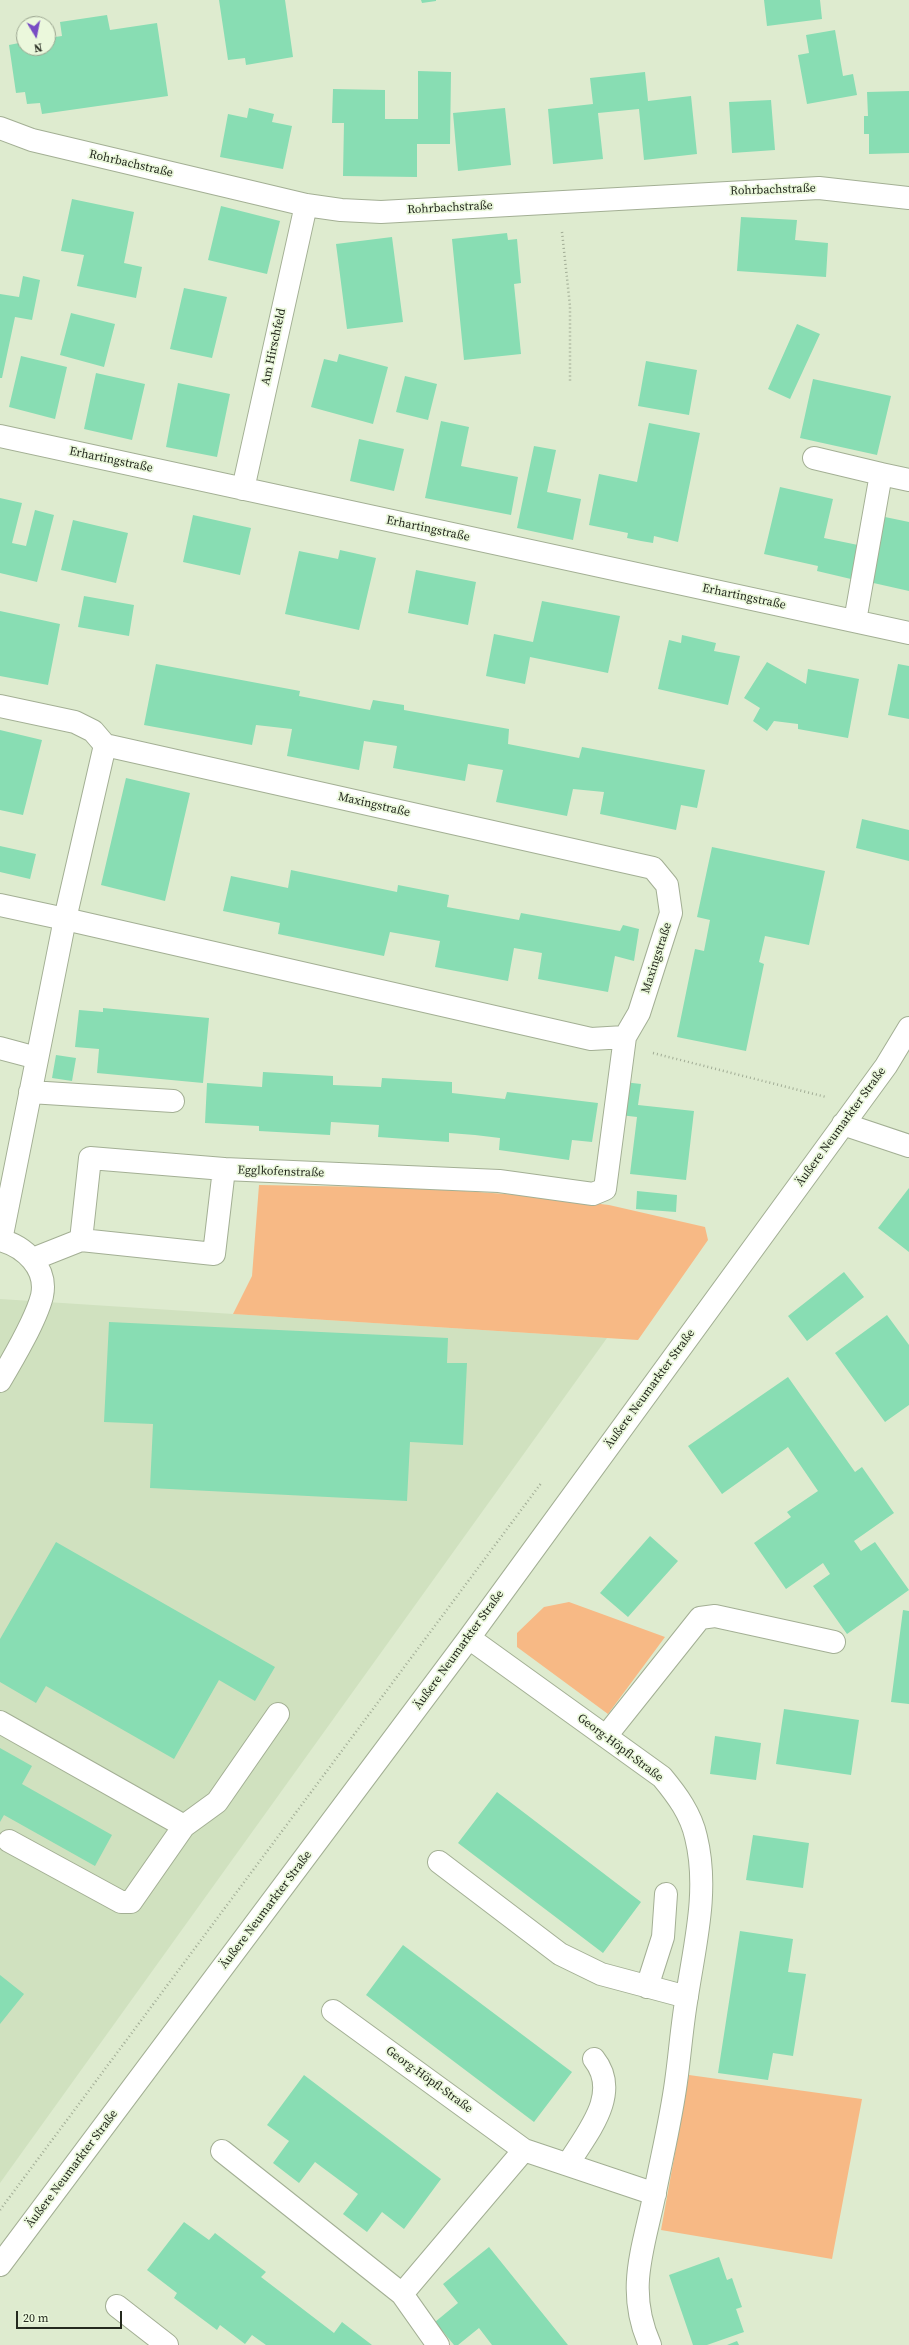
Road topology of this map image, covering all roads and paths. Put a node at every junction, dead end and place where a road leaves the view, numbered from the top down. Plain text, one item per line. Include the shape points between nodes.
1 (0, 128) edge
2 (909, 198) edge
3 (558, 202) junction
4 (306, 205) junction
5 (570, 381) dead end
6 (0, 436) edge
7 (814, 458) dead end
8 (881, 474) junction
9 (909, 480) edge
10 (243, 489) junction
11 (855, 621) junction
12 (909, 633) edge
13 (0, 706) edge
14 (105, 745) junction
15 (0, 905) edge
16 (65, 919) junction
17 (909, 1028) edge
18 (625, 1037) junction
19 (0, 1048) edge
20 (37, 1058) junction
21 (30, 1092) junction
22 (173, 1101) dead end
23 (824, 1104) dead end
24 (843, 1124) junction
25 (909, 1146) edge
26 (224, 1169) junction
27 (0, 1240) edge
28 (81, 1240) junction
29 (32, 1259) junction
30 (2, 1378) edge
31 (545, 1479) dead end
32 (469, 1638) junction
33 (834, 1642) dead end
34 (278, 1714) dead end
35 (0, 1722) edge
36 (606, 1736) junction
37 (184, 1826) junction
38 (9, 1842) dead end
39 (439, 1862) dead end
40 (666, 1894) dead end
41 (647, 1986) junction
42 (687, 1997) junction
43 (333, 2011) dead end
44 (594, 2060) dead end
45 (524, 2150) junction
46 (222, 2152) dead end
47 (568, 2164) junction
48 (655, 2194) junction
49 (0, 2210) edge
50 (0, 2265) edge
51 (402, 2294) junction
52 (117, 2306) dead end
53 (167, 2345) edge
54 (438, 2345) edge
55 (650, 2345) edge

1 - 4 street, Rohrbachstraße via 32,140
2 - 3 street, Rohrbachstraße via 819,188
3 - 4 street, Rohrbachstraße via 381,212
3 - 5 path via 570,306
4 - 10 street, Am Hirschfeld
6 - 10 street, Erhartingstraße
7 - 8 street
8 - 9 street
8 - 11 street
10 - 11 street, Erhartingstraße
11 - 12 street, Erhartingstraße
13 - 14 street via 75,722 93,731
14 - 16 street
14 - 18 street, Maxingstraße via 653,868 667,885 671,913 639,1013
15 - 16 street
16 - 18 street via 590,1039
16 - 20 street
17 - 24 street, Äußere Neumarkter Straße via 886,1066
18 - 23 path via 651,1053 829,1097
18 - 26 street, Egglkofenstraße via 605,1189 593,1194 499,1181
19 - 20 street
20 - 21 street
21 - 22 street
21 - 27 street
24 - 25 street
24 - 32 street, Äußere Neumarkter Straße
26 - 28 street, Egglkofenstraße via 90,1158
26 - 28 street via 214,1254
27 - 29 street via 18,1246
28 - 29 street
29 - 30 street via 41,1275 42,1294 36,1312
31 - 49 path
32 - 36 street, Georg-Höpfl-Straße
32 - 50 street, Äußere Neumarkter Straße
33 - 36 street via 715,1616 700,1618
34 - 37 street via 217,1802
35 - 37 street
36 - 42 street, Georg-Höpfl-Straße via 662,1777 692,1823 701,1862 702,1889 700,1921
37 - 38 street via 131,1902 121,1902
39 - 41 street via 560,1954 601,1974
40 - 41 street via 663,1937
41 - 42 street
42 - 48 street, Georg-Höpfl-Straße via 676,2084
43 - 45 street, Georg-Höpfl-Straße
44 - 47 street via 599,2066 605,2085 604,2102
45 - 47 street, Georg-Höpfl-Straße
45 - 51 street
46 - 51 street
47 - 48 street, Georg-Höpfl-Straße
48 - 55 street, Georg-Höpfl-Straße via 639,2260 637,2302 642,2326
51 - 54 street
52 - 53 street

